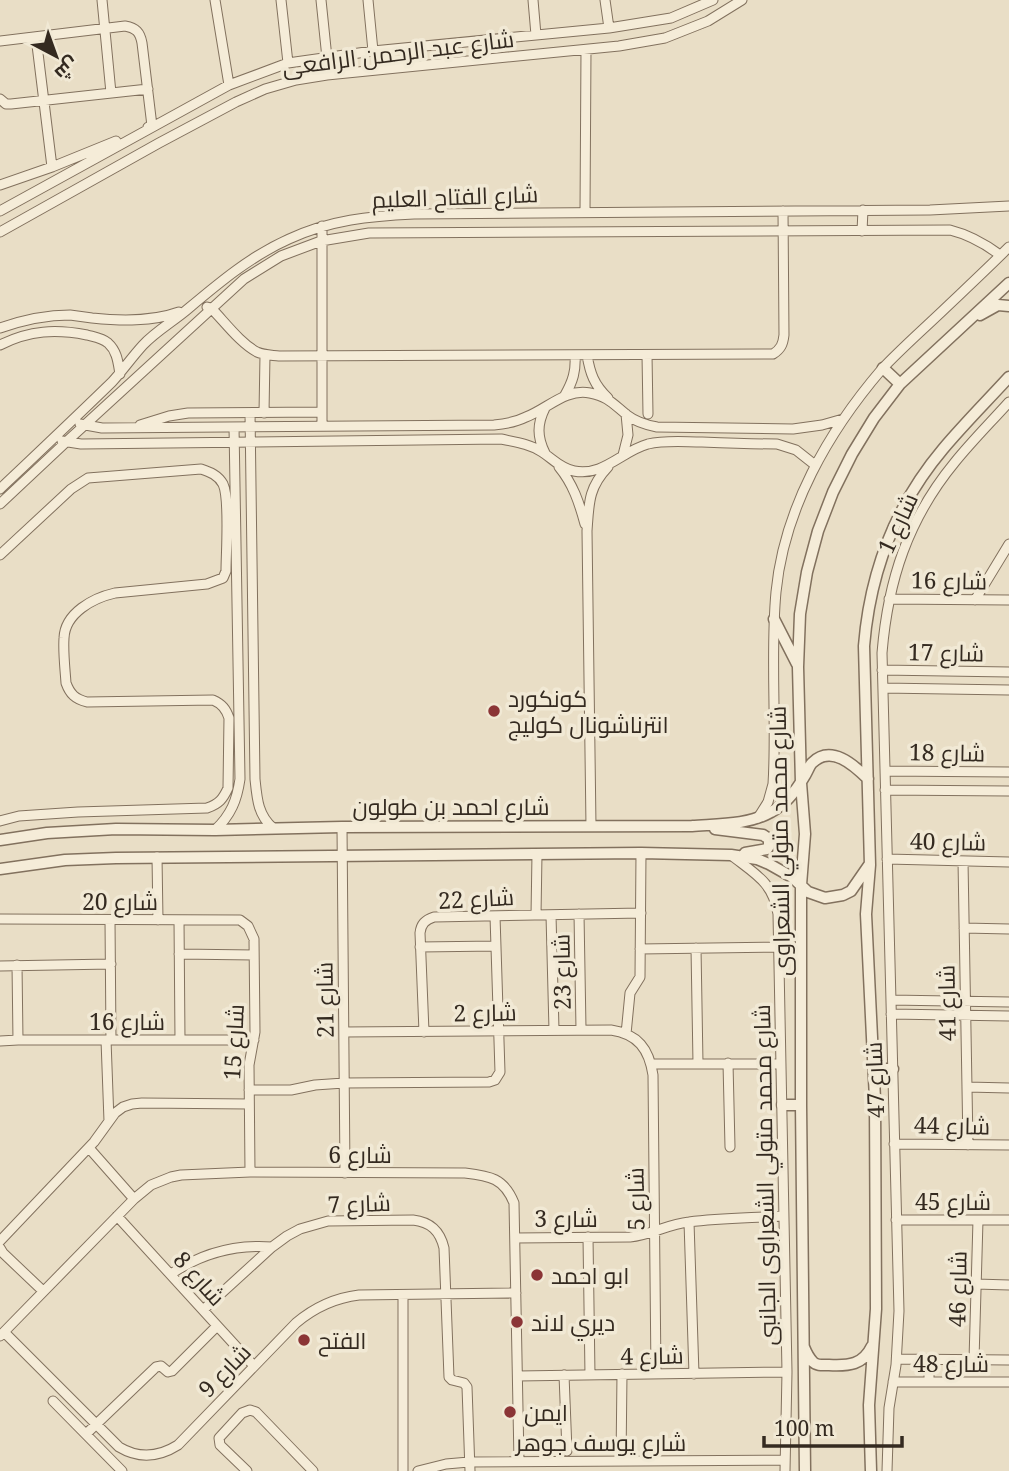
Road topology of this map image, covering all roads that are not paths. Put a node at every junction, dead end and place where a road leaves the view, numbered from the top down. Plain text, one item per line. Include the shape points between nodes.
1 (102, 0) edge
2 (215, 0) edge
3 (281, 0) edge
4 (321, 0) edge
5 (368, 0) edge
6 (533, 0) edge
7 (605, 0) edge
8 (712, 0) edge
9 (742, 0) edge
10 (609, 28) junction
11 (105, 29) junction
12 (536, 36) junction
13 (36, 37) junction
14 (0, 41) edge
15 (586, 50) junction
16 (373, 51) junction
17 (338, 56) junction
18 (327, 58) junction
19 (288, 63) junction
20 (340, 74) junction
21 (229, 85) junction
22 (148, 89) junction
23 (111, 93) junction
24 (44, 100) junction
25 (1, 101) edge
26 (152, 126) junction
27 (52, 167) junction
28 (0, 185) edge
29 (1009, 206) edge
30 (863, 210) junction
31 (0, 211) edge
32 (783, 211) junction
33 (585, 212) junction
34 (322, 226) junction
35 (862, 231) junction
36 (0, 232) edge
37 (783, 232) junction
38 (321, 241) junction
39 (1009, 247) edge
40 (1000, 255) junction
41 (1009, 282) edge
42 (191, 306) junction
43 (1009, 306) edge
44 (211, 308) junction
45 (965, 324) junction
46 (0, 328) edge
47 (0, 345) edge
48 (265, 355) junction
49 (575, 355) junction
50 (587, 355) junction
51 (648, 355) junction
52 (322, 356) junction
53 (883, 368) junction
54 (120, 374) junction
55 (1009, 377) edge
56 (900, 384) junction
57 (565, 395) junction
58 (609, 399) junction
59 (546, 407) junction
60 (1008, 407) edge
61 (322, 412) junction
62 (250, 413) junction
63 (264, 413) junction
64 (626, 414) junction
65 (648, 414) dead end
66 (843, 419) junction
67 (72, 421) junction
68 (84, 425) junction
69 (322, 426) junction
70 (234, 427) junction
71 (251, 427) junction
72 (134, 428) junction
73 (55, 437) junction
74 (251, 441) junction
75 (234, 442) junction
76 (65, 443) junction
77 (545, 453) junction
78 (623, 455) junction
79 (558, 465) junction
80 (816, 465) junction
81 (609, 466) junction
82 (0, 489) edge
83 (0, 504) edge
84 (587, 531) junction
85 (1009, 544) edge
86 (0, 555) edge
87 (889, 599) junction
88 (975, 600) junction
89 (1009, 600) edge
90 (774, 619) junction
91 (798, 667) junction
92 (882, 670) junction
93 (1009, 672) edge
94 (883, 688) junction
95 (1009, 690) edge
96 (885, 771) junction
97 (1009, 772) edge
98 (868, 779) junction
99 (801, 783) junction
100 (885, 790) junction
101 (1009, 791) edge
102 (758, 818) junction
103 (0, 821) edge
104 (591, 826) junction
105 (692, 826) junction
106 (342, 827) junction
107 (273, 828) junction
108 (215, 830) junction
109 (0, 840) edge
110 (641, 853) junction
111 (537, 854) junction
112 (342, 855) junction
113 (732, 855) junction
114 (157, 857) junction
115 (887, 859) junction
116 (963, 861) junction
117 (1009, 862) edge
118 (870, 864) junction
119 (0, 869) edge
120 (801, 885) junction
121 (640, 913) junction
122 (579, 914) junction
123 (536, 915) junction
124 (551, 915) junction
125 (495, 916) junction
126 (0, 919) edge
127 (110, 920) junction
128 (158, 920) junction
129 (179, 920) junction
130 (240, 920) joint
131 (964, 928) junction
132 (1009, 929) edge
133 (496, 946) junction
134 (420, 947) junction
135 (780, 947) junction
136 (696, 948) junction
137 (640, 949) junction
138 (179, 954) junction
139 (254, 955) junction
140 (111, 964) junction
141 (17, 965) junction
142 (0, 966) edge
143 (891, 1000) junction
144 (966, 1001) junction
145 (1009, 1002) edge
146 (891, 1014) junction
147 (966, 1015) junction
148 (1009, 1016) edge
149 (582, 1029) junction
150 (554, 1030) junction
151 (499, 1031) junction
152 (344, 1032) junction
153 (424, 1032) junction
154 (626, 1034) junction
155 (18, 1040) junction
156 (109, 1040) junction
157 (180, 1040) junction
158 (254, 1040) junction
159 (0, 1041) edge
160 (651, 1063) junction
161 (698, 1063) junction
162 (728, 1063) junction
163 (781, 1064) junction
164 (874, 1069) junction
165 (892, 1069) junction
166 (344, 1083) junction
167 (967, 1087) junction
168 (1009, 1088) edge
169 (249, 1090) junction
170 (249, 1104) junction
171 (782, 1105) junction
172 (801, 1105) junction
173 (109, 1121) junction
174 (894, 1144) junction
175 (968, 1145) junction
176 (1009, 1145) edge
177 (730, 1147) dead end
178 (89, 1149) junction
179 (250, 1172) junction
180 (345, 1173) junction
181 (134, 1199) junction
182 (117, 1216) junction
183 (783, 1216) junction
184 (896, 1220) junction
185 (978, 1220) junction
186 (1009, 1220) edge
187 (689, 1222) junction
188 (655, 1232) junction
189 (588, 1237) junction
190 (515, 1238) junction
191 (0, 1241) edge
192 (272, 1247) junction
193 (0, 1248) edge
194 (171, 1275) junction
195 (976, 1284) junction
196 (1009, 1285) edge
197 (43, 1292) junction
198 (516, 1293) junction
199 (446, 1294) junction
200 (403, 1295) junction
201 (203, 1310) junction
202 (217, 1326) junction
203 (2, 1334) edge
204 (874, 1342) junction
205 (803, 1344) junction
206 (897, 1359) junction
207 (929, 1359) junction
208 (974, 1360) junction
209 (1009, 1360) edge
210 (254, 1366) junction
211 (787, 1372) junction
212 (622, 1374) junction
213 (656, 1374) junction
214 (694, 1374) junction
215 (564, 1375) junction
216 (590, 1375) junction
217 (518, 1376) junction
218 (893, 1382) junction
219 (929, 1382) junction
220 (1009, 1382) edge
221 (53, 1401) dead end
222 (96, 1425) junction
223 (86, 1434) junction
224 (567, 1451) dead end
225 (680, 1460) junction
226 (785, 1460) junction
227 (519, 1461) junction
228 (621, 1461) junction
229 (469, 1466) edge
230 (580, 1466) edge
231 (122, 1471) edge
232 (247, 1471) edge
233 (313, 1471) edge
234 (403, 1471) edge
235 (418, 1471) edge
236 (680, 1471) edge
237 (785, 1471) edge
238 (805, 1471) edge
239 (871, 1471) edge
240 (887, 1471) edge

1 - 11 street
2 - 21 street
3 - 19 street
4 - 18 street
5 - 16 street
6 - 12 street
7 - 10 street
8 - 10 street, شارع عبد الرحمن الرافعى via 671,18
9 - 15 street, شارع عبد الرحمن الرافعى via 708,22 665,38
10 - 12 street, شارع عبد الرحمن الرافعى
11 - 13 street
11 - 22 street via 125,26 140,34
11 - 23 street
12 - 16 street, شارع عبد الرحمن الرافعى
13 - 14 street
13 - 24 street
15 - 20 street, شارع عبد الرحمن الرافعى
15 - 33 street
16 - 17 street, شارع عبد الرحمن الرافعى
17 - 18 street, شارع عبد الرحمن الرافعى
17 - 20 street
18 - 19 street, شارع عبد الرحمن الرافعى
19 - 21 street, شارع عبد الرحمن الرافعى
20 - 36 street, شارع عبد الرحمن الرافعى via 296,80 236,102
21 - 26 street, شارع عبد الرحمن الرافعى
22 - 23 street
22 - 26 street
23 - 24 street
24 - 25 street
24 - 27 street
26 - 27 street, شارع عبد الرحمن الرافعى
26 - 31 street, شارع عبد الرحمن الرافعى
27 - 28 street, شارع عبد الرحمن الرافعى
29 - 30 street, شارع الفتاح العليم
30 - 32 street, شارع الفتاح العليم
30 - 35 street
32 - 33 street, شارع الفتاح العليم
32 - 37 street
33 - 34 street, شارع الفتاح العليم via 367,216
34 - 38 street
34 - 42 street, شارع الفتاح العليم via 258,255
35 - 37 street, شارع الفتاح العليم
35 - 40 street, شارع الفتاح العليم via 950,230 969,235
37 - 38 street, شارع الفتاح العليم via 369,233
37 - 51 street via 784,335 779,349 773,354
38 - 44 street, شارع الفتاح العليم via 281,256 244,279
38 - 52 street
39 - 40 street
40 - 53 street
41 - 45 street, شارع محمد متولي الشعراوى
42 - 44 street
42 - 46 street via 163,318 47,316
42 - 54 street, شارع الفتاح العليم via 144,344
43 - 45 street via 998,305
44 - 48 street via 246,344
44 - 68 street, شارع الفتاح العليم
45 - 56 street, شارع محمد متولي الشعراوى
47 - 54 street via 43,332 98,337 117,357
48 - 52 street
48 - 63 street
49 - 50 street
49 - 52 street
49 - 57 street via 576,369
50 - 51 street
50 - 58 street via 589,372
51 - 65 street
52 - 61 street
53 - 56 street
53 - 66 street
54 - 67 street, شارع الفتاح العليم
55 - 98 street via 921,478 885,544 866,615
56 - 91 street, شارع محمد متولي الشعراوى via 852,454 818,531 800,614
57 - 58 street via 588,392
57 - 59 street
58 - 64 street
59 - 69 street via 495,425
59 - 77 street via 538,430
60 - 87 street, شارع 1 via 934,490 903,551
61 - 63 street
61 - 69 street
62 - 63 street
62 - 71 street
62 - 72 street via 178,414
64 - 66 street via 646,425 668,428 793,429
64 - 78 street via 628,435
66 - 80 street
67 - 68 street
67 - 73 street, شارع الفتاح العليم
68 - 72 street
68 - 76 street, شارع الفتاح العليم
69 - 71 street
70 - 71 street
70 - 72 street
70 - 75 street
71 - 74 street
73 - 76 street
73 - 82 street, شارع الفتاح العليم
74 - 75 street
74 - 77 street via 501,439
74 - 107 street via 256,779 259,810
75 - 76 street
75 - 108 street via 240,779 233,808
76 - 83 street, شارع الفتاح العليم
77 - 79 street
78 - 80 street via 645,445 668,442 777,444 796,450
78 - 81 street
79 - 81 street via 575,471
79 - 84 street via 573,488
80 - 90 street via 784,548
81 - 84 street via 593,486
84 - 104 street
85 - 88 street
86 - 103 street via 88,478 201,469 222,482 226,495 223,578 207,584 101,596 78,611 64,635 66,683 77,699 213,700 221,704 229,718 224,798 207,808 78,812
87 - 88 street, شارع 16
87 - 92 street, شارع 1
88 - 89 street, شارع 16
90 - 91 street
90 - 102 street via 773,784
91 - 99 street, شارع محمد متولي الشعراوى
92 - 93 street, شارع 17
92 - 94 street, شارع 1
94 - 95 street, شارع 17
94 - 96 street, شارع 47
96 - 97 street, شارع 18
96 - 100 street, شارع 47
98 - 99 street, شارع احمد بن طولون via 837,756 813,762
98 - 118 street
99 - 102 street, شارع احمد بن طولون via 787,801
99 - 120 street, شارع محمد متولي الشعراوى via 805,834
100 - 101 street, شارع 18
100 - 115 street, شارع 47
102 - 105 street, شارع احمد بن طولون
104 - 105 street, شارع احمد بن طولون
104 - 106 street, شارع احمد بن طولون
105 - 113 street via 769,839 764,850
106 - 107 street, شارع احمد بن طولون
106 - 112 street, شارع 21
107 - 108 street, شارع احمد بن طولون
108 - 109 street, شارع احمد بن طولون via 75,831
110 - 111 street, شارع احمد بن طولون
110 - 113 street, شارع احمد بن طولون
110 - 121 street
111 - 112 street, شارع احمد بن طولون
111 - 123 street
112 - 114 street, شارع احمد بن طولون
112 - 152 street, شارع 21
113 - 120 street, شارع احمد بن طولون via 769,864
113 - 135 street, شارع محمد متولي الشعراوى الجانبى via 772,892
114 - 119 street, شارع احمد بن طولون via 65,860
114 - 128 street
115 - 116 street, شارع 40
115 - 143 street, شارع 47
116 - 117 street, شارع 40
116 - 131 street, شارع 41
118 - 120 street, شارع احمد بن طولون via 851,891 834,898 816,896
118 - 164 street via 866,914
120 - 172 street, شارع محمد متولي الشعراوى
121 - 122 street, شارع 22
121 - 137 street
122 - 124 street, شارع 22
122 - 149 street, شارع 23
123 - 124 street, شارع 22
123 - 125 street, شارع 22
124 - 150 street, شارع 23
125 - 133 street
125 - 134 street, شارع 22 via 429,919 421,927
126 - 127 street, شارع 20
127 - 128 street, شارع 20
127 - 140 street
128 - 129 street, شارع 20
129 - 130 street, شارع 20
129 - 138 street
130 - 139 street, شارع 15 via 253,934
131 - 132 street
131 - 144 street, شارع 41
133 - 134 street
133 - 151 street
134 - 153 street, شارع 22
135 - 136 street
135 - 163 street, شارع محمد متولي الشعراوى الجانبى
136 - 137 street
136 - 161 street
137 - 154 street via 640,976 630,993
138 - 139 street
138 - 157 street
139 - 158 street, شارع 15
140 - 141 street
140 - 156 street
141 - 142 street
141 - 155 street
143 - 144 street
143 - 146 street, شارع 47
144 - 145 street
144 - 147 street, شارع 41
146 - 147 street
146 - 165 street, شارع 47
147 - 148 street
147 - 167 street, شارع 41
149 - 150 street, شارع 2
149 - 154 street, شارع 2
150 - 151 street, شارع 2
151 - 153 street, شارع 2
151 - 166 street via 500,1072 492,1081
152 - 153 street, شارع 2
152 - 166 street, شارع 21
154 - 160 street via 642,1045
155 - 156 street, شارع 16
155 - 159 street, شارع 16
156 - 157 street, شارع 16
156 - 173 street
157 - 158 street, شارع 16
158 - 169 street, شارع 15
160 - 161 street
160 - 188 street, شارع 5
161 - 162 street
162 - 163 street
162 - 177 street
163 - 171 street, شارع محمد متولي الشعراوى الجانبى
164 - 165 street
164 - 204 street
165 - 174 street, شارع 47
166 - 169 street
166 - 180 street, شارع 21
167 - 168 street
167 - 175 street, شارع 41
169 - 170 street, شارع 15
170 - 173 street via 132,1104
170 - 179 street, شارع 15
171 - 172 street
171 - 183 street, شارع محمد متولي الشعراوى الجانبى
172 - 205 street, شارع محمد متولي الشعراوى
173 - 178 street
174 - 175 street, شارع 44
174 - 184 street, شارع 47
175 - 176 street, شارع 44
178 - 181 street
178 - 191 street
179 - 180 street, شارع 6
179 - 181 street, شارع 6 via 171,1177
180 - 190 street, شارع 6 via 465,1173 494,1178 514,1203
181 - 182 street, شارع 6
182 - 194 street, شارع 8
182 - 197 street, شارع 6
183 - 187 street, شارع 3
183 - 211 street, شارع محمد متولي الشعراوى الجانبى
184 - 185 street, شارع 45
184 - 206 street, شارع 47
185 - 186 street, شارع 45
185 - 195 street, شارع 46
187 - 188 street, شارع 3
187 - 214 street
188 - 189 street, شارع 3
188 - 213 street, شارع 5
189 - 190 street, شارع 3
189 - 216 street
190 - 198 street, شارع 6
192 - 194 street via 219,1251
192 - 199 street, شارع 7 via 300,1230 328,1222 423,1221 442,1239
192 - 201 street, شارع 7
193 - 197 street
194 - 201 street, شارع 8
195 - 196 street
195 - 208 street, شارع 46
197 - 203 street, شارع 6
198 - 199 street, شارع 9
198 - 217 street, شارع 6
199 - 200 street, شارع 9
199 - 229 street, شارع 7 via 449,1375 467,1387
200 - 210 street, شارع 9 via 359,1295 325,1304 296,1323
200 - 234 street
201 - 202 street, شارع 8
202 - 210 street, شارع 8
202 - 222 street via 172,1371 156,1367
203 - 222 street, شارع 9
204 - 205 street via 867,1355 842,1366 813,1362
204 - 239 street via 869,1405
205 - 238 street, شارع محمد متولي الشعراوى
206 - 207 street, شارع 48
206 - 218 street, شارع 47
207 - 208 street, شارع 48
207 - 219 street
208 - 209 street, شارع 48
210 - 222 street, شارع 9 via 183,1439 164,1452 149,1456 126,1451
211 - 214 street, شارع 4
211 - 226 street, شارع محمد متولي الشعراوى الجانبى
212 - 213 street, شارع 4
212 - 216 street, شارع 4
212 - 228 street
213 - 214 street, شارع 4
215 - 216 street, شارع 4
215 - 217 street, شارع 4
215 - 224 street
217 - 227 street, شارع 6
218 - 219 street, شارع 48
218 - 240 street, شارع 47
219 - 220 street, شارع 48
221 - 223 street
222 - 223 street
223 - 231 street
225 - 226 street, شارع يوسف جوهر
225 - 228 street, شارع يوسف جوهر
225 - 236 street
226 - 237 street, شارع محمد متولي الشعراوى الجانبى
227 - 229 street, شارع يوسف جوهر
227 - 230 street, شارع يوسف جوهر
228 - 230 street, شارع يوسف جوهر
229 - 235 street, شارع يوسف جوهر via 446,1464
232 - 233 street via 218,1440 247,1410 256,1412

